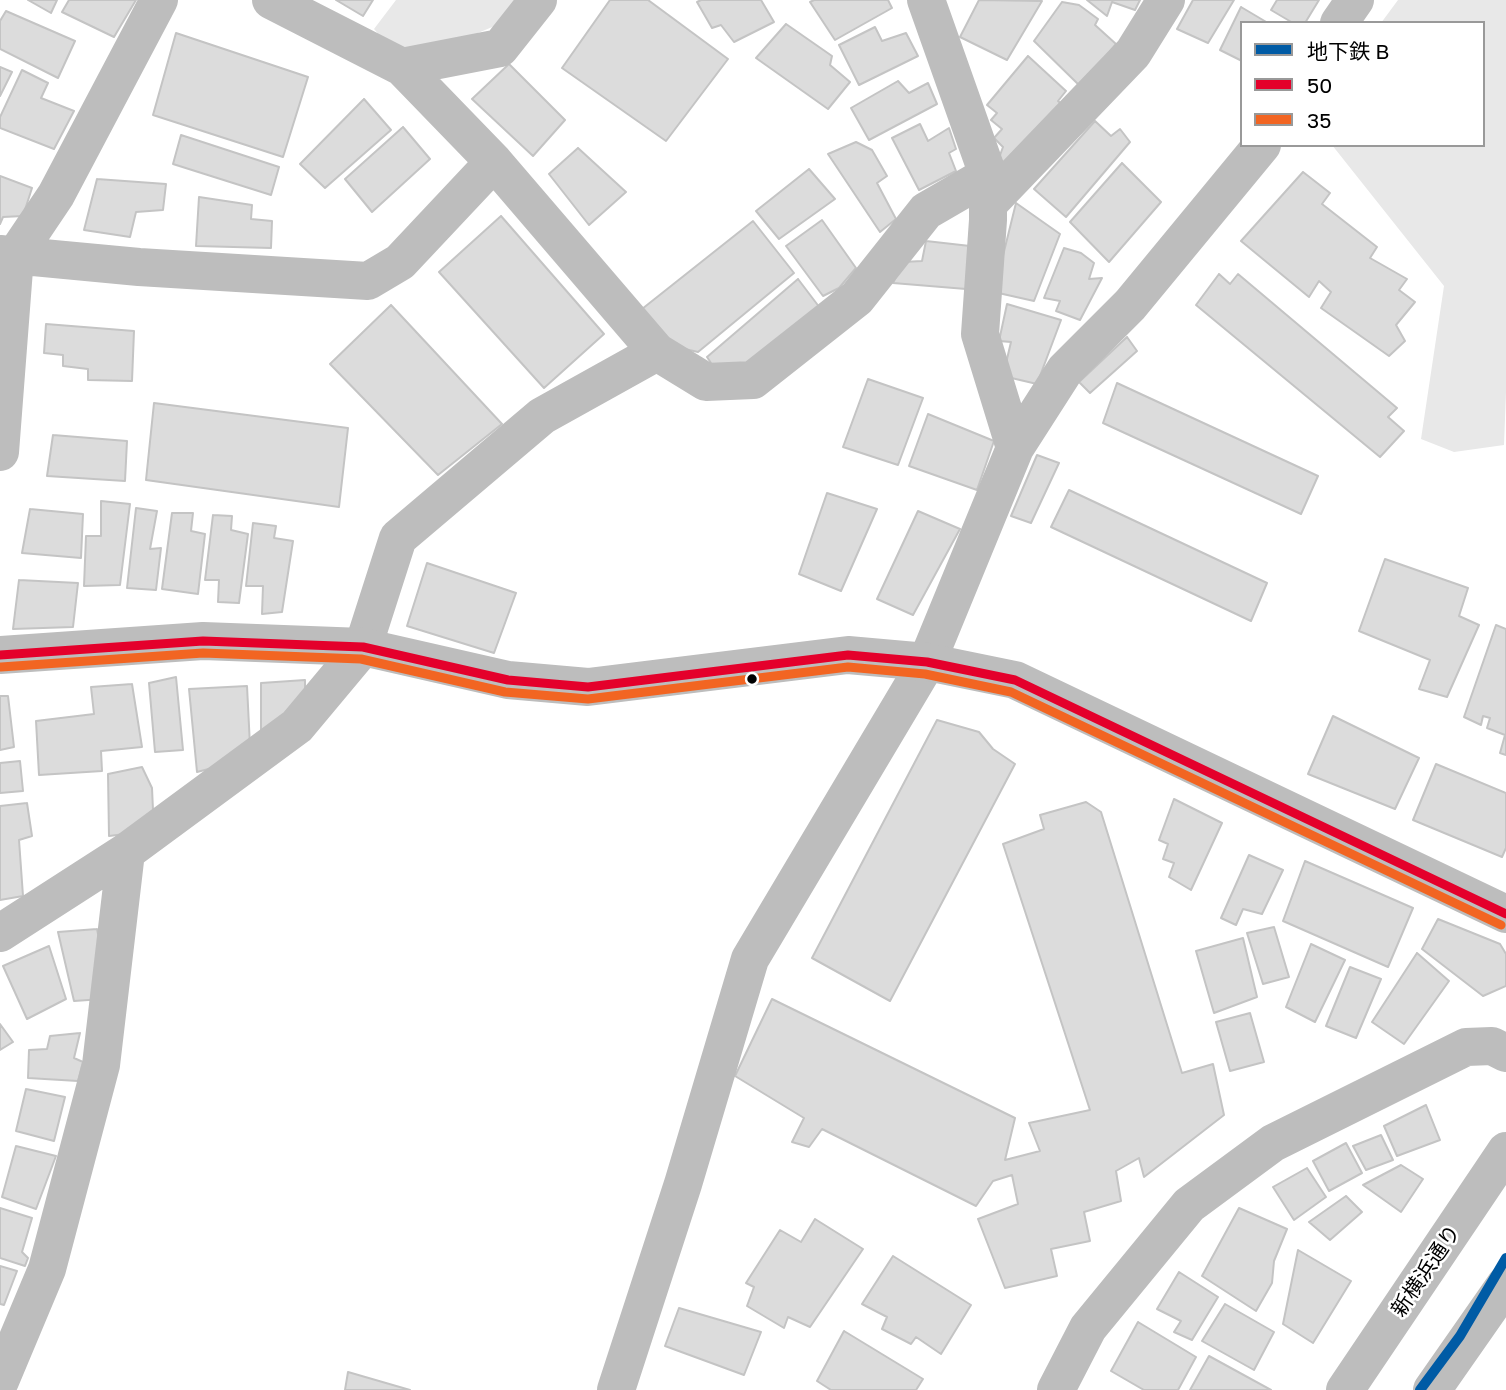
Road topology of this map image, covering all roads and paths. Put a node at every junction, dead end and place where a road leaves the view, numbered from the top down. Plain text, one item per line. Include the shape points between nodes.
1 (159, 0) edge
2 (271, 0) edge
3 (538, 0) edge
4 (926, 0) edge
5 (1166, 0) edge
6 (1355, 0) edge
7 (1340, 21) edge
8 (402, 67) junction
9 (1260, 147) edge
10 (494, 162) junction
11 (988, 189) junction
12 (8, 255) edge
13 (657, 352) junction
14 (1015, 448) junction
15 (0, 452) edge
16 (363, 647) junction
17 (0, 655) edge
18 (927, 662) junction
19 (126, 852) junction
20 (1506, 914) edge
21 (0, 933) edge
22 (1506, 1053) edge
23 (1506, 1151) edge
24 (1504, 1291) edge
25 (0, 1381) edge
26 (616, 1390) edge
27 (1056, 1390) edge
28 (1345, 1390) edge
29 (1432, 1390) edge

1 - 12 street via 56,195
2 - 8 street
3 - 8 street via 500,48
4 - 11 street
5 - 11 street via 1133,52
6 - 7 street
8 - 10 street
9 - 14 street via 1130,305 1065,370
10 - 12 street via 400,262 368,281
10 - 13 street
11 - 13 street via 926,211 857,298 753,380 706,382
11 - 14 street via 981,334
12 - 15 street
13 - 16 street via 542,416 398,538
14 - 18 street
16 - 17 street via 203,641
16 - 18 street via 508,680 588,687 848,655
16 - 19 street via 298,726
18 - 20 street via 1015,680
18 - 26 street via 750,959
19 - 21 street
19 - 25 street via 101,1065 47,1269
22 - 27 street via 1492,1046 1466,1047 1273,1143 1189,1205 1088,1328
23 - 28 street, 新横浜通り
24 - 29 street

